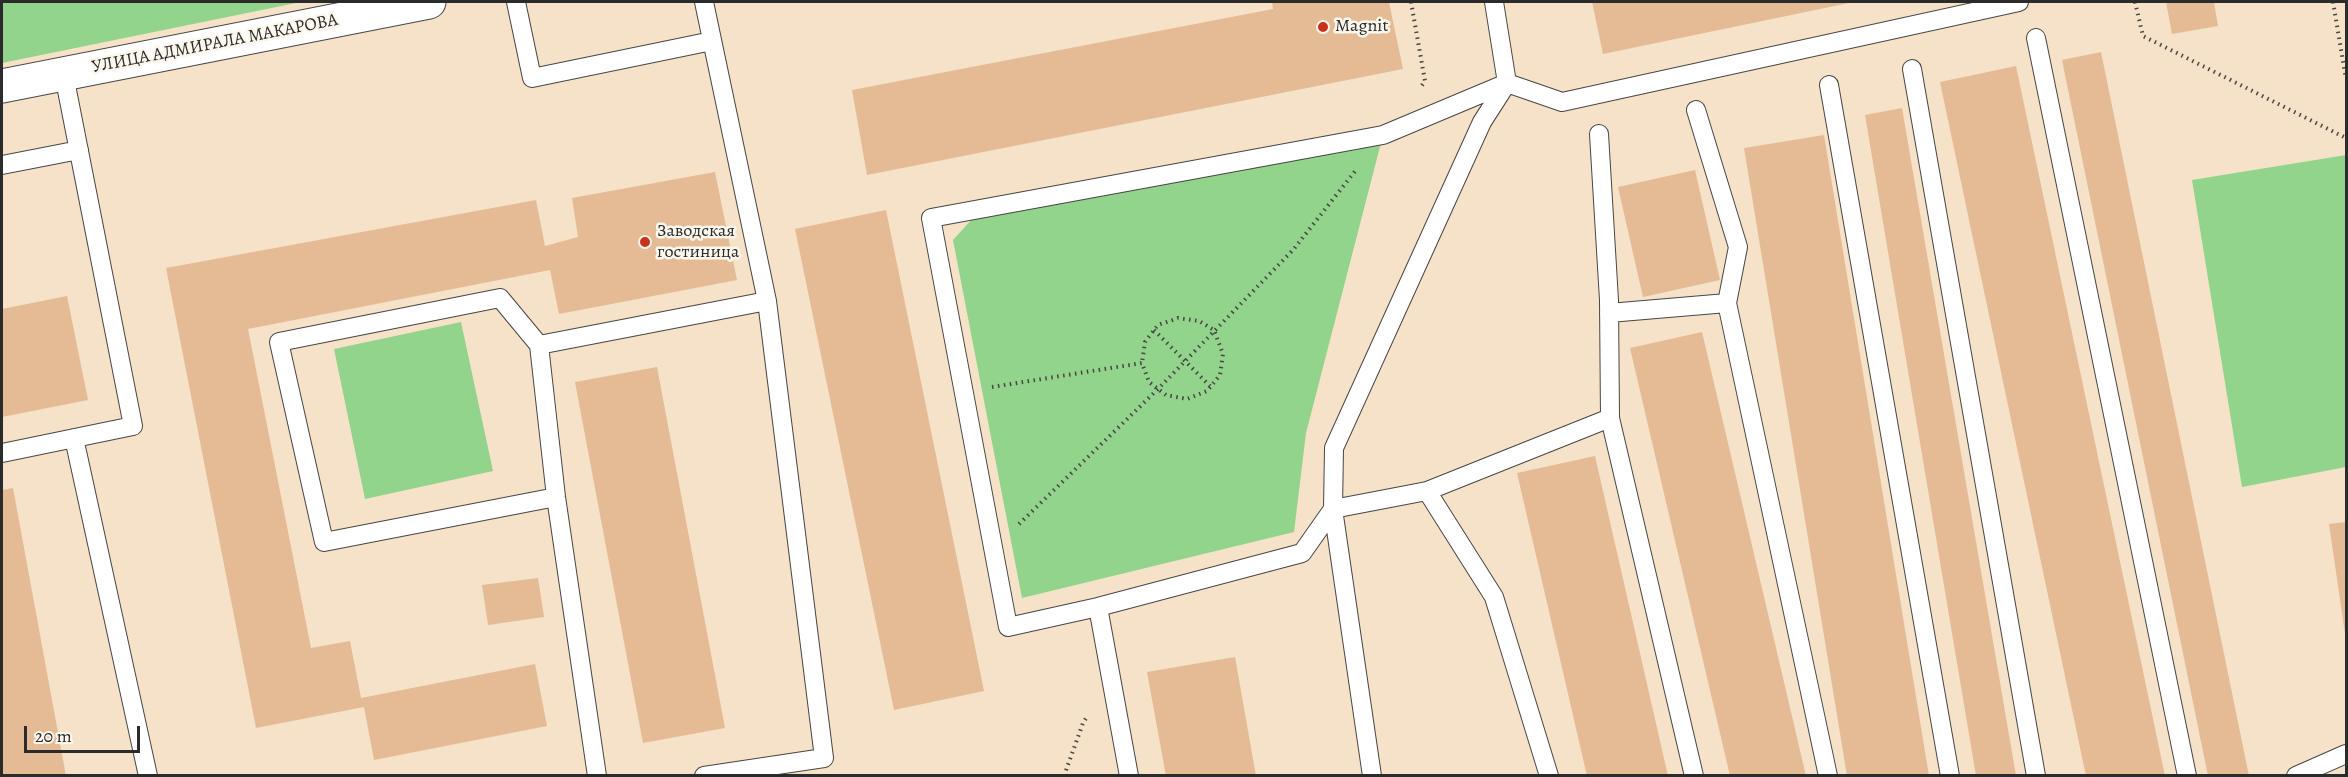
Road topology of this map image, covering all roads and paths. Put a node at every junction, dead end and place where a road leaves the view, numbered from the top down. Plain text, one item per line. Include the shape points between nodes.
1 (429, 2) edge
2 (516, 2) edge
3 (704, 2) edge
4 (1411, 2) edge
5 (1494, 2) edge
6 (2019, 2) edge
7 (2135, 2) edge
8 (2333, 2) edge
9 (2036, 38) dead end
10 (712, 41) junction
11 (1912, 69) dead end
12 (64, 75) junction
13 (2346, 79) edge
14 (1507, 82) junction
15 (1829, 85) dead end
16 (2, 86) edge
17 (1418, 90) dead end
18 (1696, 110) dead end
19 (1599, 134) dead end
20 (1383, 135) junction
21 (2346, 138) edge
22 (79, 150) junction
23 (2, 165) edge
24 (767, 301) junction
25 (1727, 303) junction
26 (1609, 313) junction
27 (1154, 330) junction
28 (1214, 330) junction
29 (539, 345) junction
30 (1185, 361) junction
31 (1142, 363) junction
32 (1210, 386) junction
33 (982, 389) dead end
34 (1158, 389) junction
35 (1610, 417) junction
36 (74, 438) junction
37 (2, 453) edge
38 (1427, 491) junction
39 (556, 497) junction
40 (1333, 509) junction
41 (1018, 525) dead end
42 (1098, 607) junction
43 (1112, 680) junction
44 (2346, 754) edge
45 (148, 776) edge
46 (597, 776) edge
47 (704, 776) edge
48 (1064, 776) edge
49 (1129, 776) edge
50 (1372, 776) edge
51 (1549, 776) edge
52 (1694, 776) edge
53 (1828, 776) edge
54 (1950, 776) edge
55 (2036, 776) edge
56 (2187, 776) edge
57 (2296, 776) edge

1 - 12 street, УЛИЦА АДМИРАЛА МАКАРОВА
2 - 10 lane via 532,78
3 - 10 lane
4 - 17 path via 1425,81
5 - 14 lane
6 - 14 lane via 1562,102
7 - 21 path via 2143,36
8 - 13 path
9 - 56 lane
10 - 24 lane
11 - 55 lane
12 - 16 street, УЛИЦА АДМИРАЛА МАКАРОВА
12 - 22 lane
14 - 20 lane
14 - 40 lane via 1482,122 1334,448
15 - 54 lane
18 - 25 lane via 1738,247
19 - 26 lane
20 - 28 path via 1293,250
20 - 42 lane via 931,218 1008,627
22 - 23 lane
22 - 36 lane via 133,426
24 - 29 lane
24 - 47 lane via 824,758
25 - 26 lane
25 - 53 lane
26 - 35 lane
27 - 28 path via 1178,318 1199,321
27 - 30 path
27 - 31 path via 1145,342
28 - 30 path
28 - 32 path via 1223,354 1220,375
29 - 39 lane
29 - 39 lane via 500,298 279,342 324,542
30 - 32 path
30 - 34 path
31 - 33 path
31 - 34 path via 1149,382
32 - 34 path via 1187,399 1166,395
34 - 41 path
35 - 38 lane
35 - 52 lane
36 - 37 lane
36 - 45 lane
38 - 40 lane
38 - 51 lane via 1494,597
39 - 46 lane
40 - 42 lane via 1302,553
40 - 50 lane
42 - 43 lane
43 - 48 path via 1083,723
43 - 49 lane
44 - 57 lane

